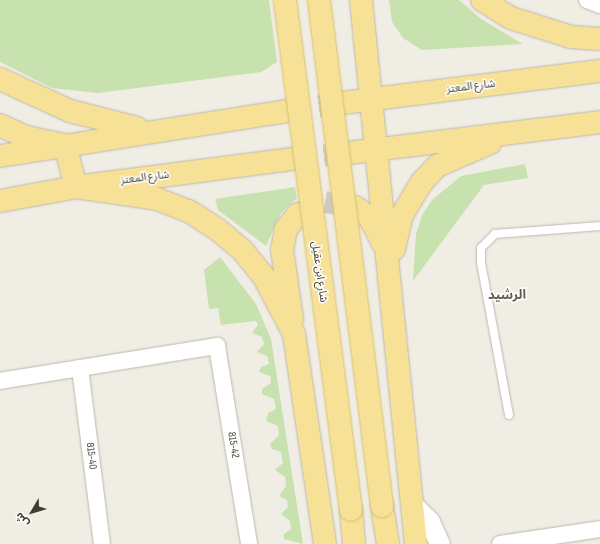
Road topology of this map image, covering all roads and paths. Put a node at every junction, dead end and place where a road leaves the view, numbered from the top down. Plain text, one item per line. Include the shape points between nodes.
1 (285, 0) edge
2 (319, 0) edge
3 (361, 0) edge
4 (482, 0) edge
5 (587, 0) edge
6 (600, 5) edge
7 (600, 39) edge
8 (600, 71) edge
9 (0, 78) edge
10 (373, 99) junction
11 (342, 103) tunnel mouth
12 (286, 111) tunnel mouth
13 (600, 122) edge
14 (0, 126) edge
15 (148, 131) junction
16 (515, 133) junction
17 (65, 145) junction
18 (378, 150) junction
19 (348, 153) tunnel mouth
20 (0, 156) edge
21 (291, 159) tunnel mouth
22 (76, 187) junction
23 (0, 201) edge
24 (355, 207) tunnel mouth
25 (298, 214) tunnel mouth
26 (600, 226) edge
27 (390, 264) junction
28 (294, 334) junction
29 (80, 368) junction
30 (0, 381) edge
31 (508, 415) dead end
32 (415, 507) junction
33 (600, 529) edge
34 (567, 539) edge
35 (102, 544) edge
36 (248, 544) edge
37 (325, 544) edge
38 (354, 544) edge
39 (388, 544) edge
40 (416, 544) edge
41 (440, 544) edge
42 (500, 544) edge

1 - 38 main road, شارع ابن عقيل, bridge
2 - 39 main road, bridge
3 - 10 main road
4 - 7 main road via 511,18 571,37
5 - 6 street
8 - 10 main road, شارع المعتز
9 - 15 main road via 70,111
10 - 11 main road, شارع المعتز
10 - 18 main road
12 - 15 main road
13 - 16 main road
14 - 17 main road via 26,137
15 - 17 main road
16 - 18 main road
16 - 27 main road via 437,166 422,182 402,215
17 - 20 main road
17 - 22 main road
18 - 19 main road
18 - 27 main road
21 - 22 main road, شارع المعتز
22 - 23 main road, شارع المعتز
22 - 28 main road via 157,199 189,211 217,229 243,251 264,277
24 - 27 main road via 370,218
25 - 28 main road via 286,229 282,250
26 - 31 lane via 495,234 481,248 481,262
27 - 32 main road
28 - 37 main road
29 - 30 street
29 - 35 street, 815-40
29 - 36 street, 815-42 via 217,346
32 - 40 main road
32 - 41 street via 430,522
33 - 34 street
34 - 42 street

